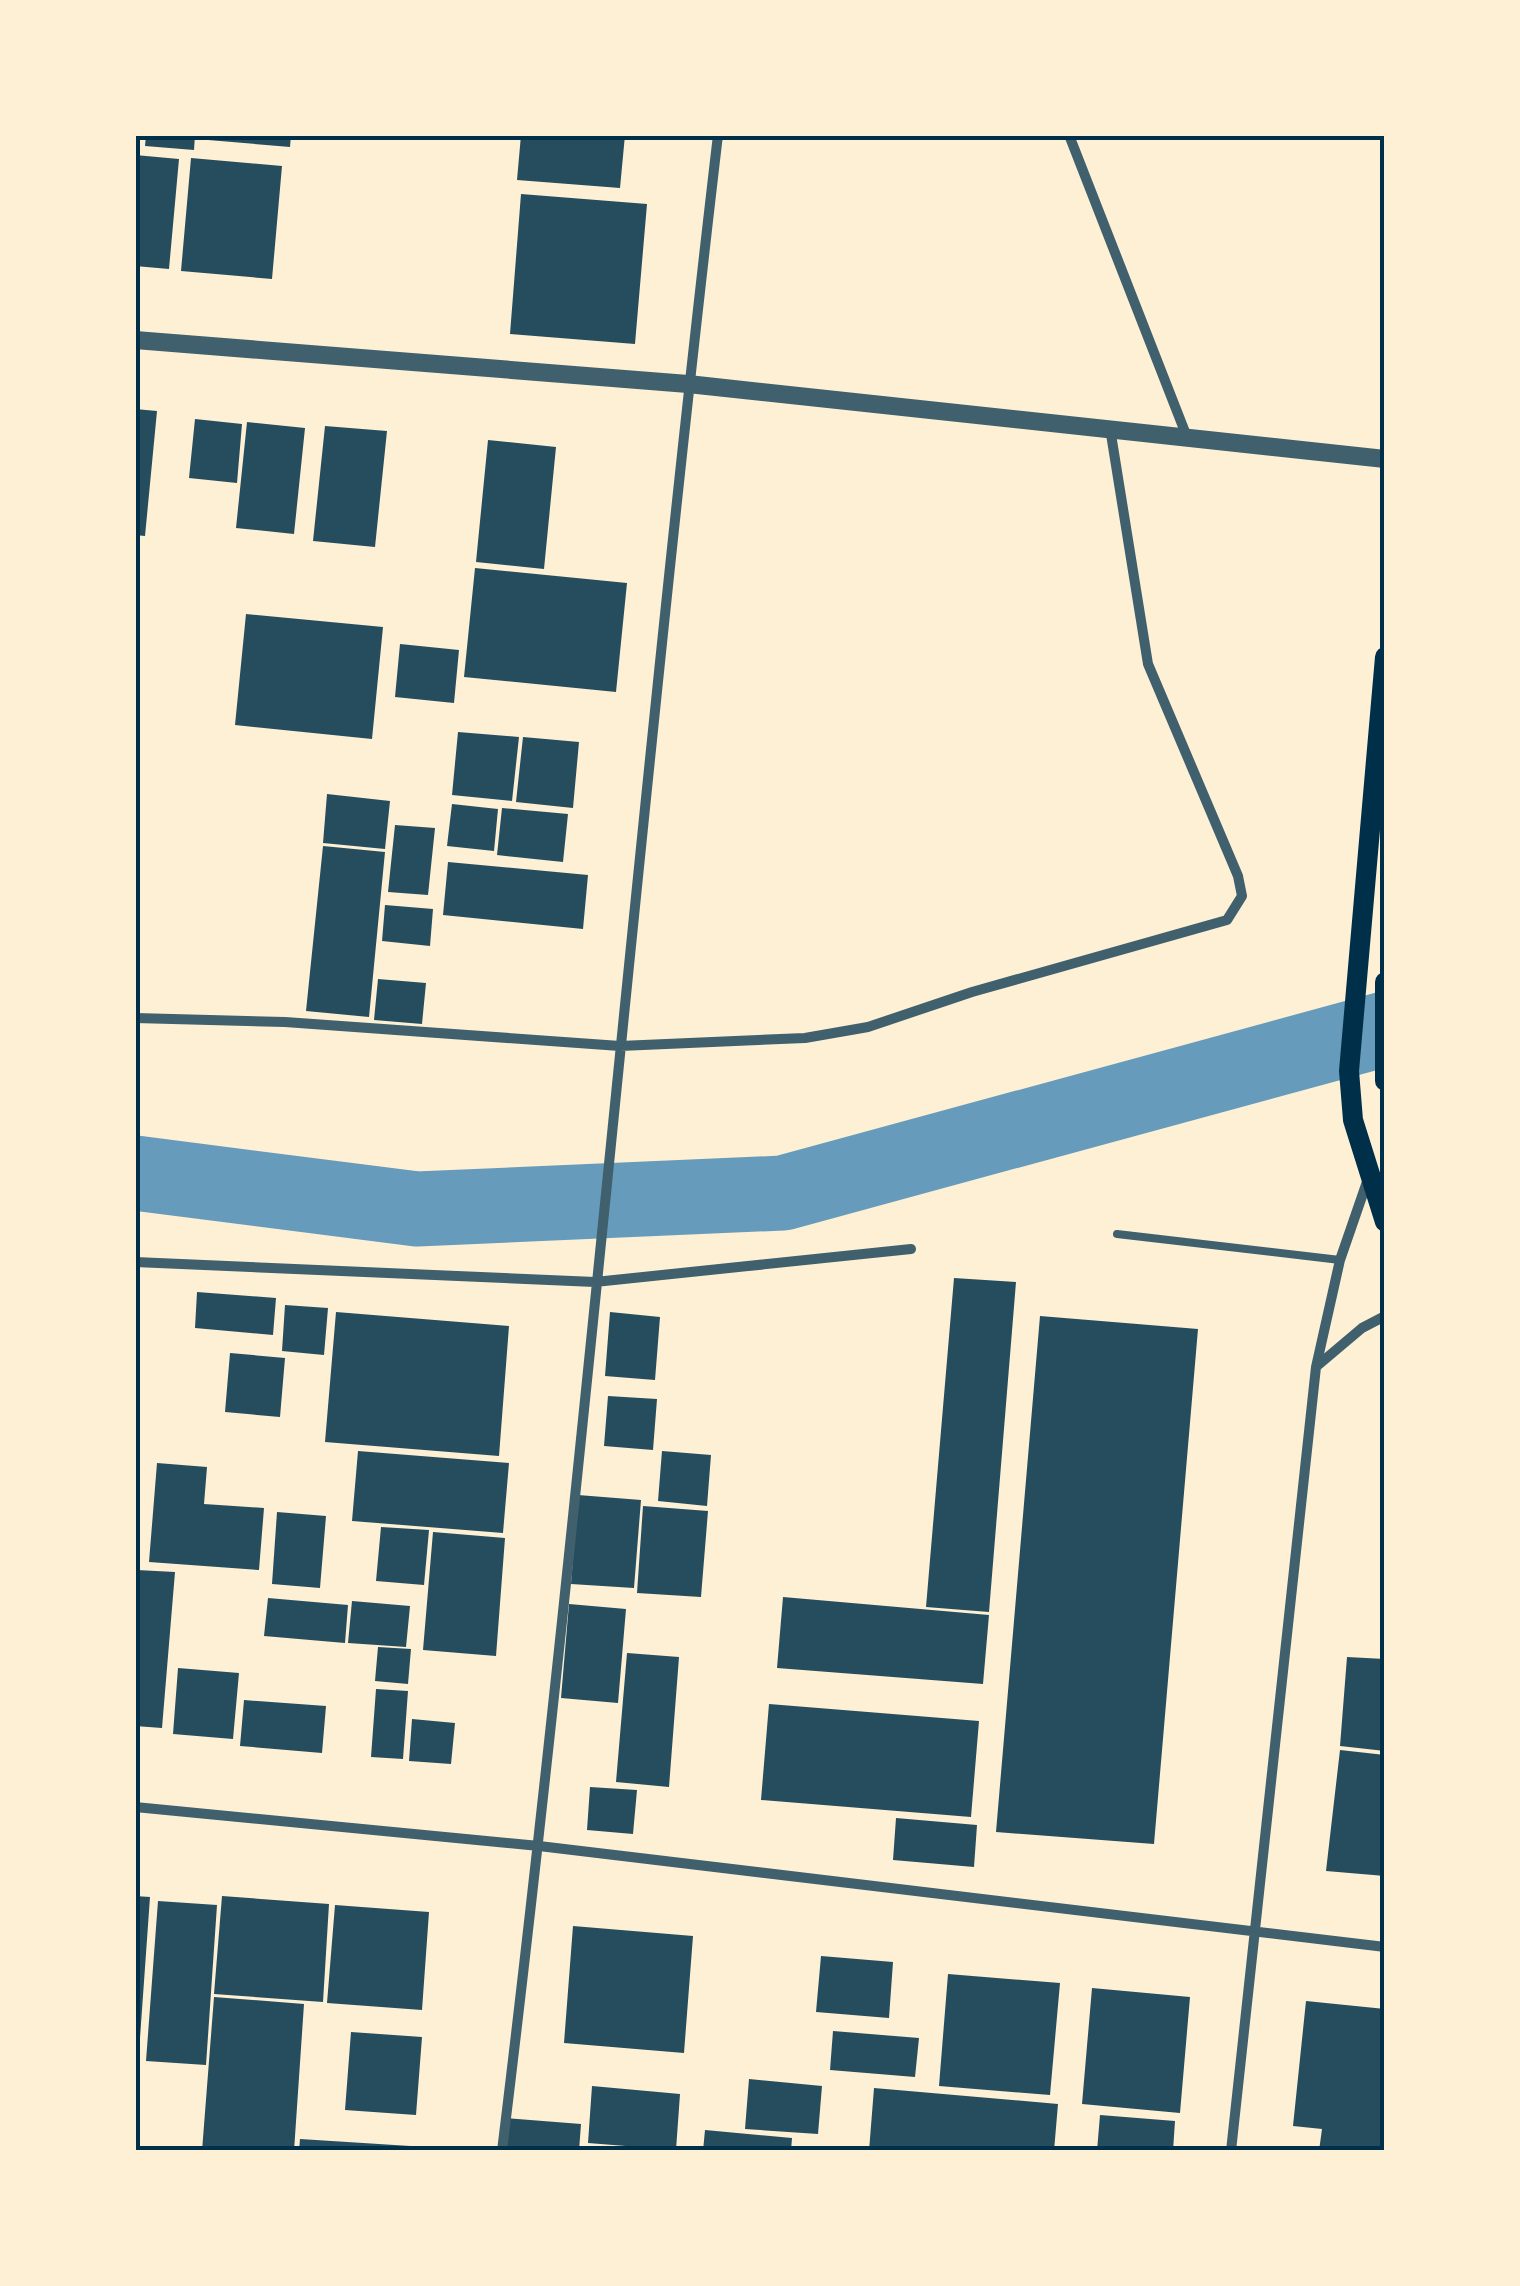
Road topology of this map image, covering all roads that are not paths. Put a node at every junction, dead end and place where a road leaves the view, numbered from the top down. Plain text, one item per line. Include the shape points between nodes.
1 (718, 135) edge
2 (1069, 135) edge
3 (135, 340) edge
4 (688, 384) junction
5 (1110, 427) junction
6 (1188, 438) junction
7 (1385, 459) edge
8 (1385, 657) edge
9 (1385, 982) edge
10 (135, 1018) edge
11 (620, 1046) junction
12 (1384, 1077) edge
13 (1369, 1176) junction
14 (1385, 1222) edge
15 (1117, 1234) dead end
16 (911, 1249) dead end
17 (1340, 1260) junction
18 (135, 1262) edge
19 (595, 1282) junction
20 (1385, 1316) edge
21 (1316, 1366) junction
22 (135, 1807) edge
23 (539, 1846) junction
24 (1254, 1933) junction
25 (1385, 1948) edge
26 (502, 2151) edge
27 (1231, 2151) edge

1 - 4 street
2 - 6 street
3 - 4 street
4 - 5 street
4 - 11 street
5 - 6 street
5 - 11 street via 1148,664 1238,876 1242,896 1227,920 868,1027 805,1038
6 - 7 street
8 - 13 main road via 1349,1071 1353,1120
9 - 12 main road
10 - 11 street
11 - 19 street
13 - 14 main road
13 - 17 street
15 - 17 lane
16 - 19 street
17 - 21 street
18 - 19 street
19 - 23 street
20 - 21 street
21 - 24 street
22 - 23 street
23 - 24 street
23 - 26 street
24 - 25 street
24 - 27 street

